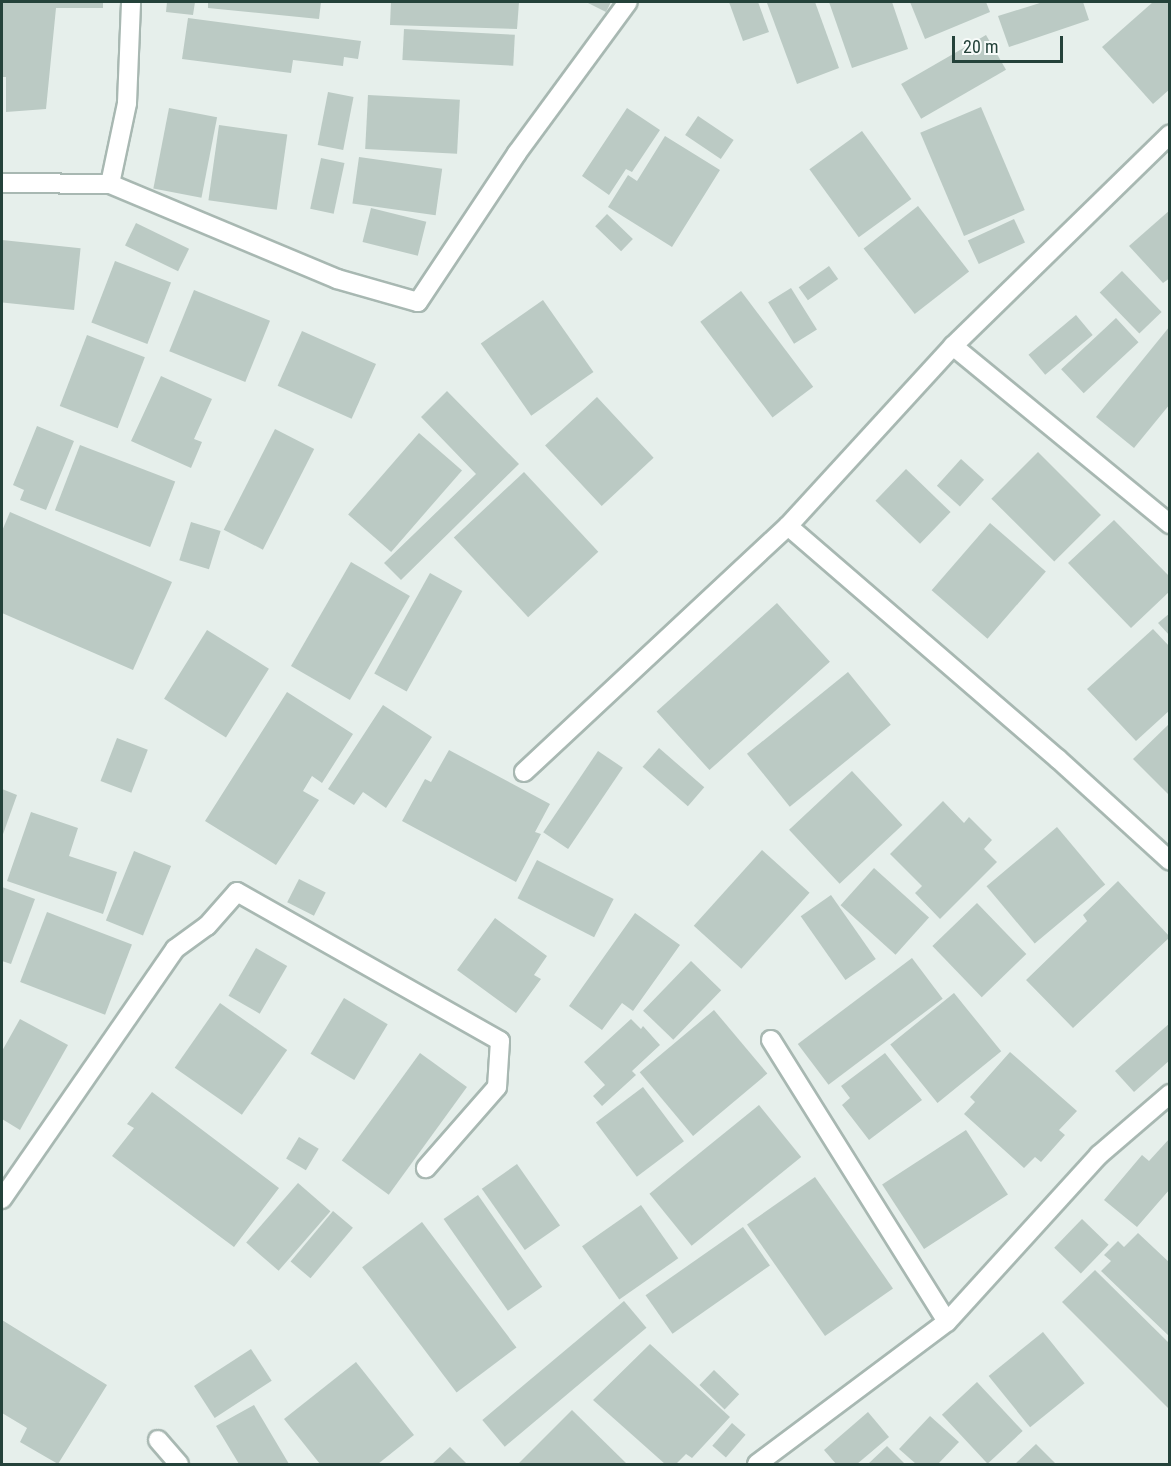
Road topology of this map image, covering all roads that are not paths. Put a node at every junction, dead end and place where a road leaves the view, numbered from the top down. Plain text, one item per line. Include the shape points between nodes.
1 (131, 2) edge
2 (628, 2) edge
3 (1170, 134) edge
4 (2, 183) edge
5 (110, 184) junction
6 (953, 346) junction
7 (1170, 524) edge
8 (788, 526) junction
9 (524, 772) dead end
10 (1170, 861) edge
11 (771, 1040) dead end
12 (1170, 1094) edge
13 (426, 1168) dead end
14 (2, 1199) edge
15 (947, 1322) junction
16 (158, 1440) dead end
17 (179, 1464) edge
18 (757, 1464) edge

1 - 5 street via 127,104
2 - 5 street via 517,153 418,302 337,279
3 - 6 street
4 - 5 street
6 - 7 street
6 - 8 street
8 - 9 street
8 - 10 street
11 - 15 street
12 - 15 street via 1099,1155
13 - 14 street via 497,1087 500,1041 237,892 207,926 175,949
15 - 18 street
16 - 17 street

